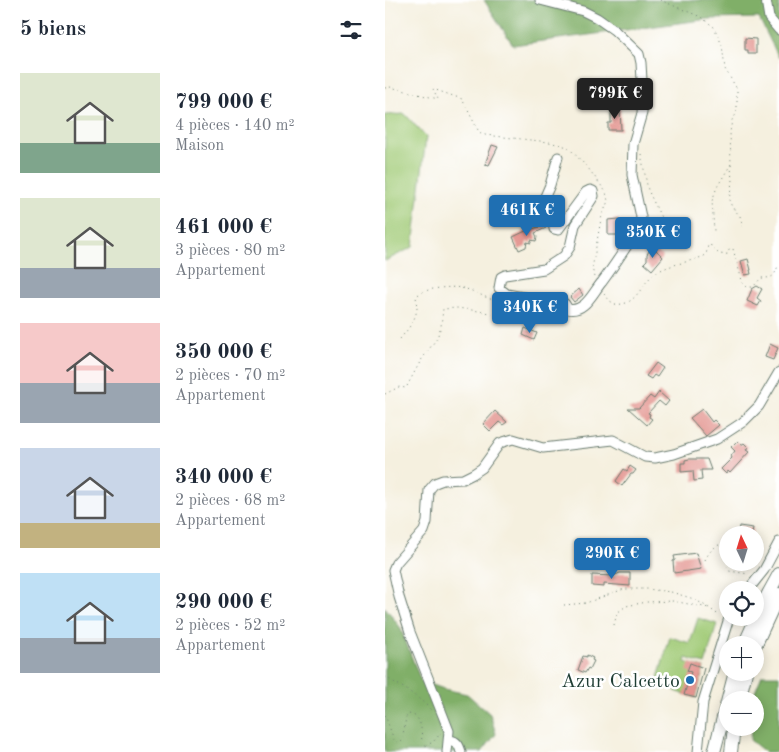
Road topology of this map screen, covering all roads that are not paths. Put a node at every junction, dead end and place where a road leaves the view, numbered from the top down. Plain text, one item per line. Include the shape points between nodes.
1 (540, 0) edge
2 (766, 0) edge
3 (779, 30) edge
4 (558, 157) dead end
5 (779, 372) edge
6 (779, 542) edge
7 (779, 574) edge
8 (756, 581) edge
9 (779, 594) edge
10 (726, 626) edge
11 (748, 636) edge
12 (760, 636) edge
13 (733, 681) edge
14 (449, 735) junction
15 (733, 736) edge
16 (447, 752) edge
17 (461, 752) edge
18 (697, 752) edge
19 (714, 752) edge
20 (731, 752) edge

1 - 4 street via 597,18 633,46 641,63 642,112 631,158 640,223 594,295 577,309 568,309 561,301 533,301 507,294 499,288 501,277 505,275 544,268 564,256 575,225 593,196 593,191 586,192 558,230 549,205 538,222 535,221
2 - 3 street via 769,18
5 - 14 street via 759,406 743,422 717,439 674,454 645,457 613,440 543,448 513,439 500,443 482,468 473,474 463,479 435,483 429,490 424,531 393,570 410,632
6 - 8 street
7 - 11 highway
9 - 12 highway
10 - 18 street via 704,697
13 - 19 highway
14 - 16 street
14 - 17 street
15 - 20 highway

